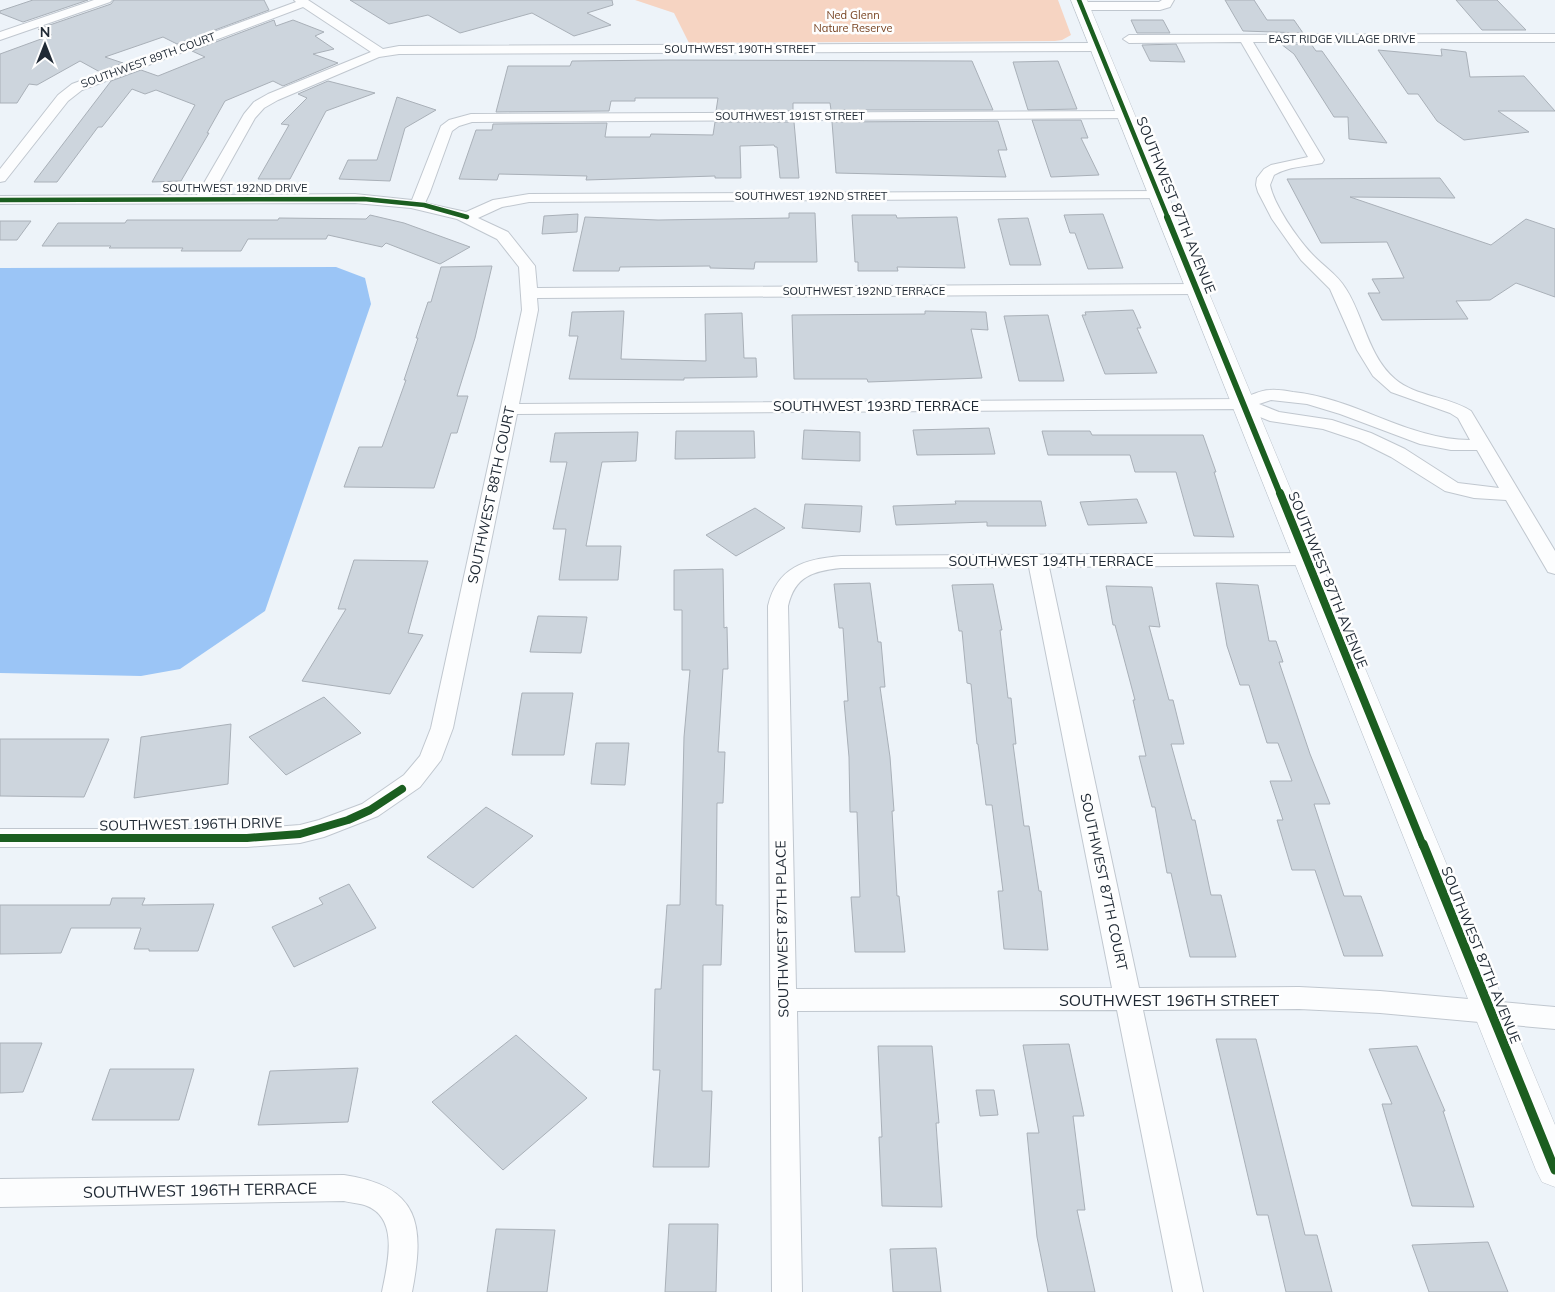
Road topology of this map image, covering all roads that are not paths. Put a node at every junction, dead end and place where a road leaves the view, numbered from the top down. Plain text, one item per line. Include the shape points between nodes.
1 (106, 0) edge
2 (302, 1) edge
3 (1167, 2) edge
4 (1080, 3) edge
5 (0, 36) edge
6 (1555, 38) edge
7 (1129, 39) dead end
8 (1244, 39) junction
9 (1098, 48) junction
10 (381, 53) junction
11 (1127, 115) junction
12 (0, 178) edge
13 (1159, 194) junction
14 (202, 199) junction
15 (0, 200) edge
16 (417, 204) junction
17 (467, 217) junction
18 (1197, 289) junction
19 (532, 293) junction
20 (1242, 404) junction
21 (1337, 407) junction
22 (510, 409) junction
23 (1326, 424) junction
24 (1405, 433) junction
25 (1483, 446) junction
26 (1388, 447) junction
27 (1512, 495) junction
28 (1306, 559) junction
29 (1038, 560) junction
30 (1555, 568) edge
31 (797, 572) joint
32 (402, 789) joint
33 (0, 838) edge
34 (783, 1000) junction
35 (1128, 1000) junction
36 (1491, 1013) junction
37 (1555, 1018) edge
38 (1555, 1170) edge
39 (0, 1193) edge
40 (398, 1292) edge
41 (787, 1292) edge
42 (1188, 1292) edge

1 - 5 street
2 - 10 street
2 - 12 street, SOUTHWEST 89TH COURT via 77,87 63,98
3 - 4 street via 1154,6
4 - 9 street, SOUTHWEST 87TH AVENUE
6 - 8 street, EAST RIDGE VILLAGE DRIVE
7 - 8 street, EAST RIDGE VILLAGE DRIVE
8 - 25 street via 1317,160 1290,163 1266,176 1263,186 1287,232 1296,246 1339,290 1371,362 1383,377 1409,394 1460,412
9 - 10 street, SOUTHWEST 190TH STREET via 399,50
9 - 11 street, SOUTHWEST 87TH AVENUE
10 - 14 street, SOUTHWEST 190TH STREET via 259,105
11 - 13 street, SOUTHWEST 87TH AVENUE
11 - 16 street, SOUTHWEST 191ST STREET via 471,118 454,123 444,132
13 - 17 street, SOUTHWEST 192ND STREET via 529,198 498,203
13 - 18 street, SOUTHWEST 87TH AVENUE
14 - 15 street, SOUTHWEST 192ND DRIVE
14 - 16 street, SOUTHWEST 192ND DRIVE via 364,199
16 - 17 street, SOUTHWEST 192ND DRIVE
17 - 19 street, SOUTHWEST 88TH COURT via 497,233 516,250 531,277
18 - 19 street, SOUTHWEST 192ND TERRACE
18 - 20 street, SOUTHWEST 87TH AVENUE
19 - 22 street, SOUTHWEST 88TH COURT
20 - 21 street via 1270,395 1309,399
20 - 22 street, SOUTHWEST 193RD TERRACE
20 - 23 street via 1276,417
20 - 28 street, SOUTHWEST 87TH AVENUE
21 - 23 street
21 - 24 street
22 - 32 street, SOUTHWEST 88TH COURT via 439,740 430,760
23 - 26 street
24 - 25 street via 1451,445
24 - 26 street
25 - 27 street
26 - 27 street via 1452,487
27 - 30 street
28 - 29 street, SOUTHWEST 194TH TERRACE
28 - 36 street, SOUTHWEST 87TH AVENUE
29 - 31 street, SOUTHWEST 194TH TERRACE via 841,562 816,565
29 - 35 street, SOUTHWEST 87TH COURT
31 - 34 street, SOUTHWEST 87TH PLACE via 786,583 778,606
32 - 33 street, SOUTHWEST 196TH DRIVE via 348,820 300,834 247,838
34 - 35 street, SOUTHWEST 196TH STREET
34 - 41 street, SOUTHWEST 87TH PLACE
35 - 36 street, SOUTHWEST 196TH STREET via 1336,1000
35 - 42 street, SOUTHWEST 87TH COURT
36 - 37 street, SOUTHWEST 196TH STREET
36 - 38 street, SOUTHWEST 87TH AVENUE
39 - 40 street, SOUTHWEST 196TH TERRACE via 344,1188 374,1195 394,1210 400,1226 404,1248

